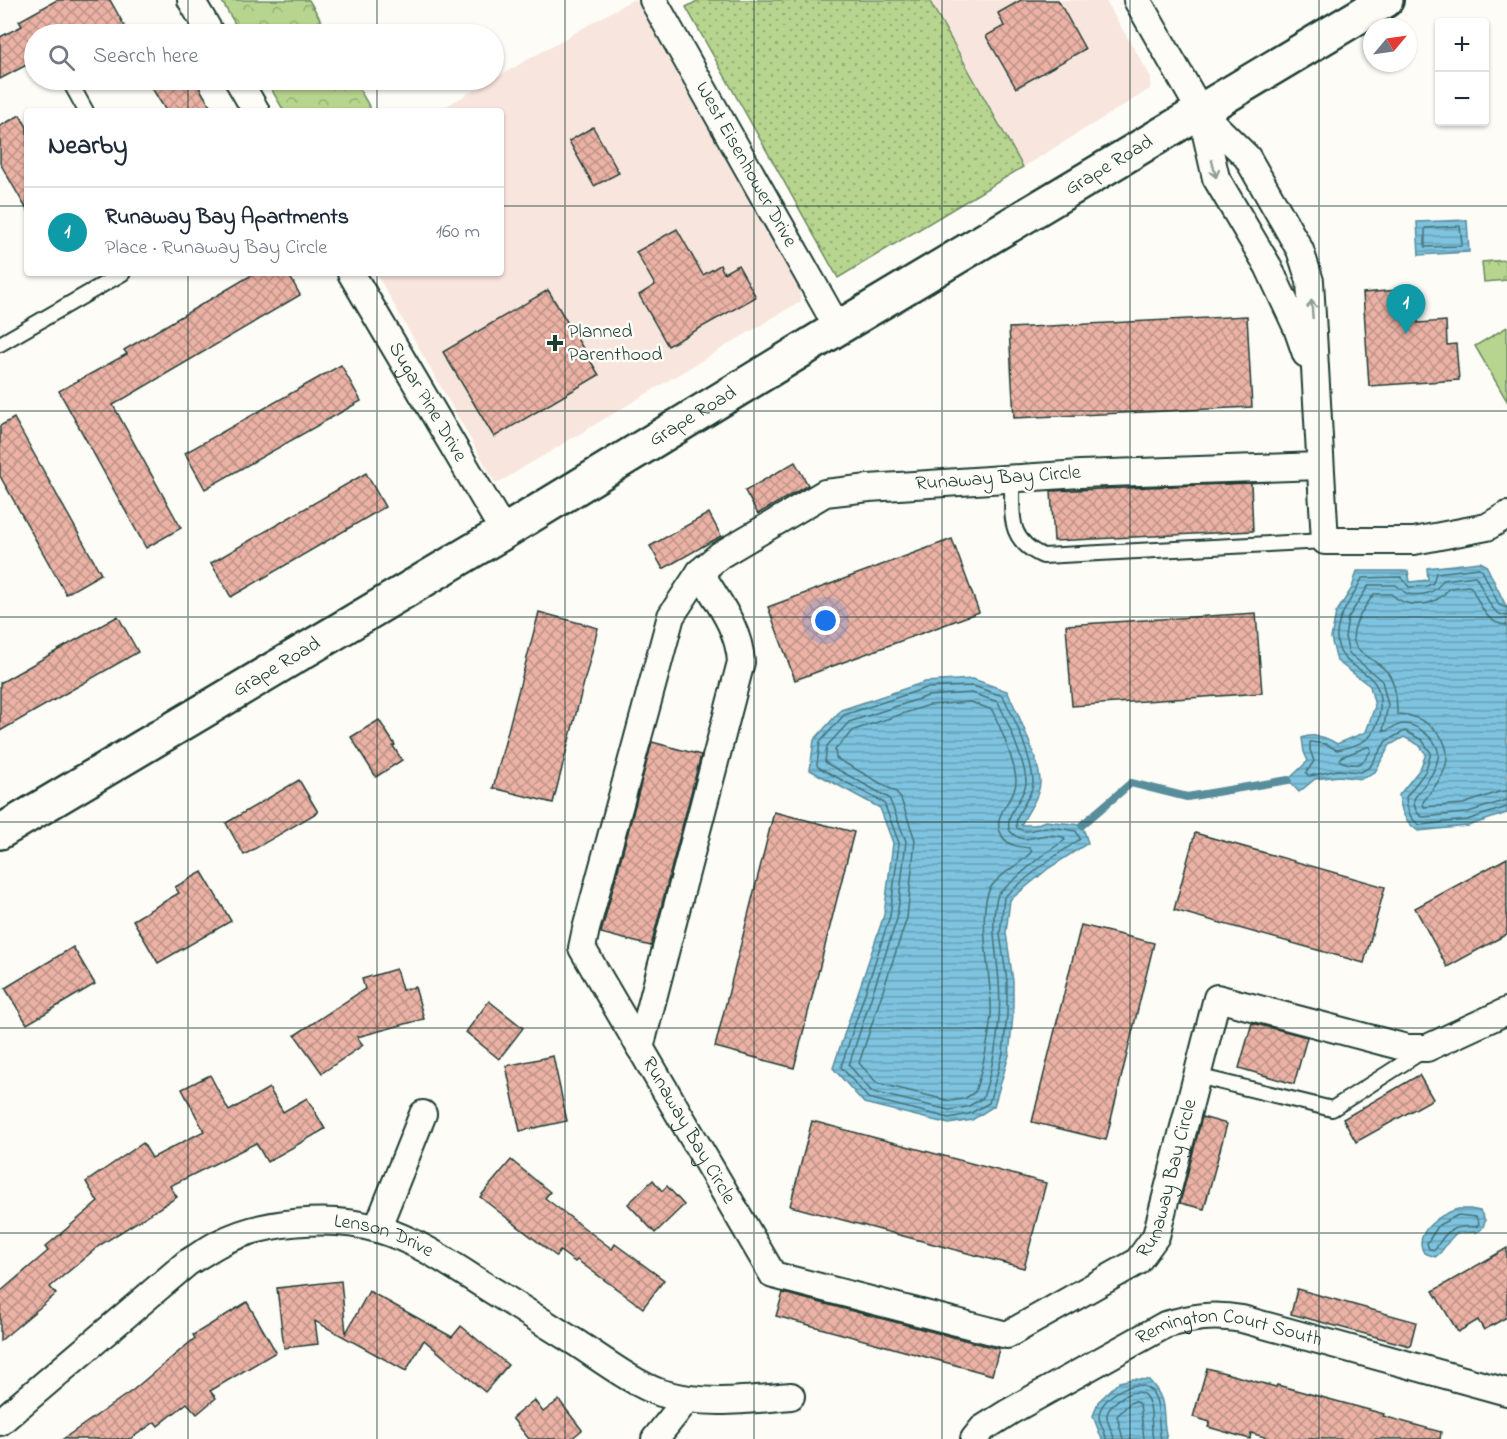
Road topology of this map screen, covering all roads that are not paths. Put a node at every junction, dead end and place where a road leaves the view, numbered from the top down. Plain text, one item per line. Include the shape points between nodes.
1 (190, 0) edge
2 (653, 0) edge
3 (1137, 0) edge
4 (1386, 0) edge
5 (205, 24) edge
6 (74, 90) edge
7 (244, 90) edge
8 (84, 108) edge
9 (254, 108) edge
10 (1201, 112) junction
11 (118, 276) edge
12 (353, 276) edge
13 (838, 328) junction
14 (0, 344) edge
15 (1317, 388) junction
16 (1320, 466) junction
17 (1011, 480) junction
18 (1507, 515) edge
19 (504, 532) junction
20 (1325, 541) junction
21 (700, 572) junction
22 (0, 832) edge
23 (1507, 1011) edge
24 (640, 1048) junction
25 (1427, 1048) junction
26 (1197, 1076) junction
27 (423, 1114) dead end
28 (377, 1228) junction
29 (1507, 1392) edge
30 (791, 1396) dead end
31 (687, 1400) junction
32 (0, 1422) edge
33 (655, 1439) edge
34 (974, 1439) edge

1 - 5 street
2 - 13 street, West Eisenhower Drive
3 - 10 street
4 - 10 main road, Grape Road
6 - 8 lane
7 - 9 street
10 - 13 main road, Grape Road
10 -> 15 street via 1216,178 1268,266 1298,328
15 -> 10 street via 1310,281 1300,250 1247,157
11 - 14 lane
12 - 19 street, Sugar Pine Drive
13 - 19 main road, Grape Road
15 - 16 street
16 - 17 street, Runaway Bay Circle
16 - 20 street
17 - 20 lane via 1014,525 1021,542 1043,556
17 - 21 street, Runaway Bay Circle via 825,493 720,555
18 - 20 street via 1487,527 1414,541
19 - 22 main road, Grape Road
21 - 24 street, Runaway Bay Circle via 735,629 741,662
21 - 24 street, Runaway Bay Circle via 671,616 582,948
23 - 25 street, Runaway Bay Circle
24 - 26 street, Runaway Bay Circle via 773,1275 1006,1335 1137,1262 1156,1236
25 - 26 lane via 1332,1109
25 - 26 street, Runaway Bay Circle via 1407,1048 1217,998
27 - 28 street
28 - 31 street, Lenson Drive via 440,1257 658,1392
28 - 32 street, Lenson Drive via 339,1222 294,1223 257,1229 219,1243 148,1294
29 - 34 street, Remington Court South via 1242,1319 1219,1315 1193,1317 1165,1325 1009,1412 982,1429
30 - 31 street, Lenson Drive
31 - 33 street

